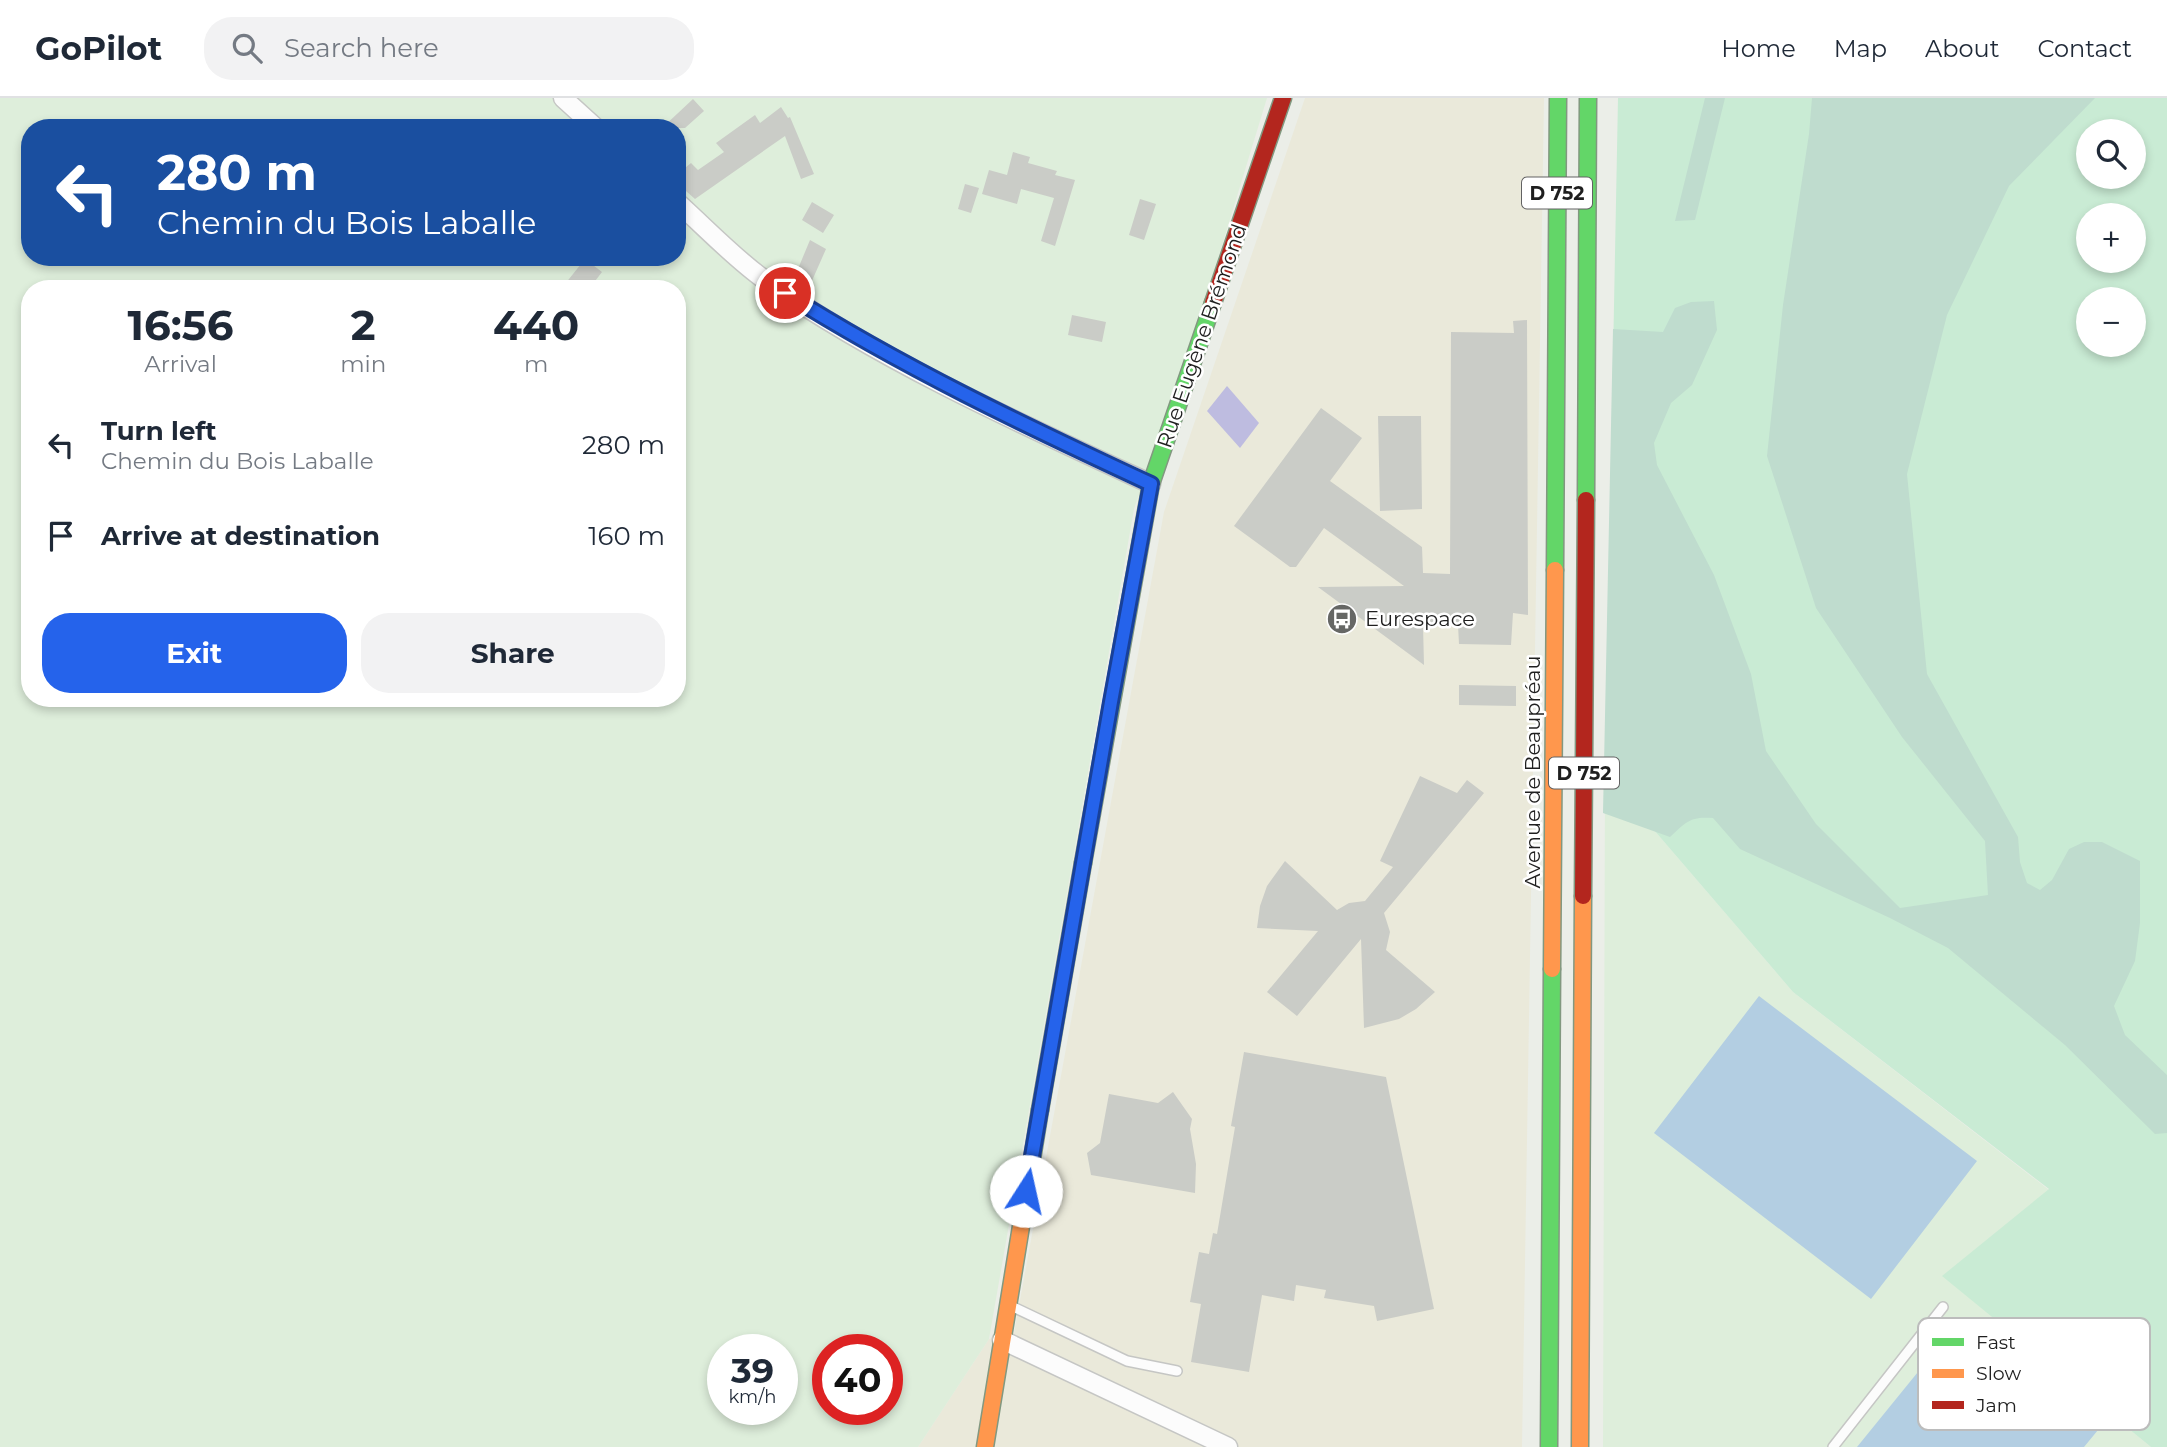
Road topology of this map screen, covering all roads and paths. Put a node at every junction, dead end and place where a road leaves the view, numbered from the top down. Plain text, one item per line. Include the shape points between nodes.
1 (563, 98) edge
2 (1283, 98) edge
3 (1548, 98) edge
4 (1558, 98) edge
5 (1588, 98) edge
6 (1602, 98) edge
7 (586, 119) edge
8 (686, 210) edge
9 (1587, 232) junction
10 (1556, 289) junction
11 (1151, 484) junction
12 (1007, 1305) junction
13 (1944, 1307) dead end
14 (1935, 1318) edge
15 (1002, 1340) junction
16 (1918, 1340) edge
17 (1177, 1371) dead end
18 (985, 1447) edge
19 (1227, 1447) edge
20 (1549, 1447) edge
21 (1580, 1447) edge
22 (1833, 1447) edge

1 - 7 street
2 - 11 main road, Rue Eugène Brémond
3 - 10 street via 1547,179
4 - 10 main road, Avenue de Beaupréau / D 752
5 - 9 main road, D 752
6 - 9 street via 1601,164
8 - 11 street via 762,279 853,337 1023,425
9 - 21 main road, D 752
10 - 20 main road, Avenue de Beaupréau / D 752
11 - 12 main road, Rue Eugène Brémond
12 - 15 main road, Rue Eugène Brémond
12 - 17 lane via 1127,1361
13 - 14 lane
15 - 18 main road, Rue Eugène Brémond
15 - 19 street
16 - 22 lane

